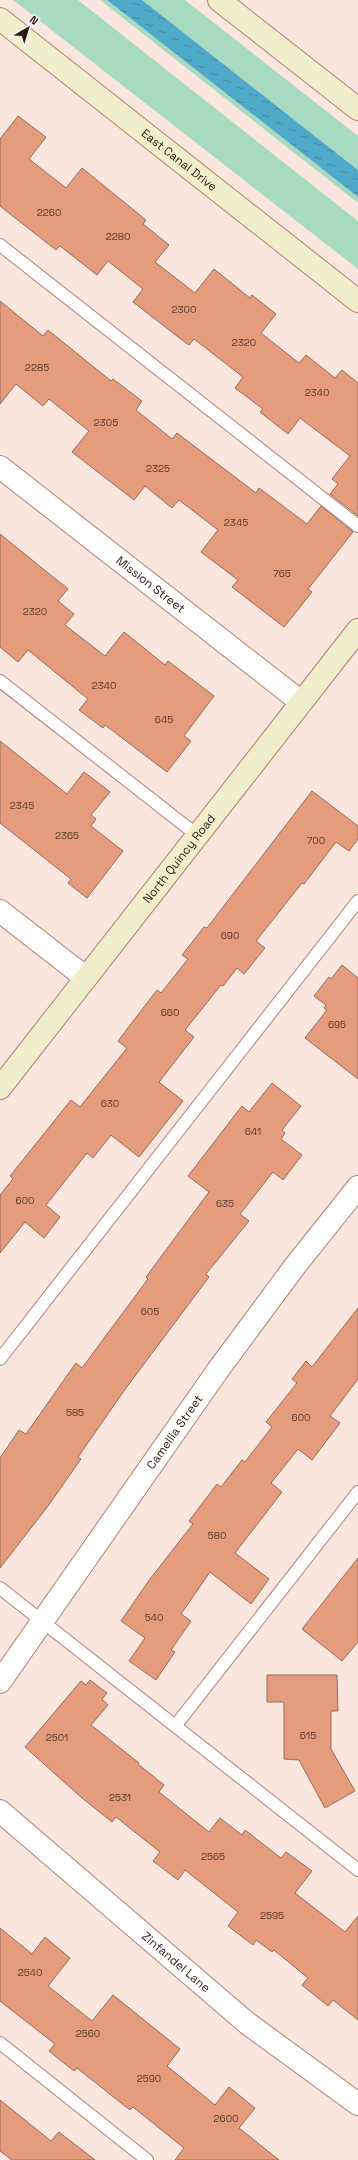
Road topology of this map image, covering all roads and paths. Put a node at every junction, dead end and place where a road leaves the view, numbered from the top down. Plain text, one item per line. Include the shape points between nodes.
1 (219, 0) edge
2 (0, 19) edge
3 (358, 109) edge
4 (0, 245) edge
5 (358, 301) edge
6 (0, 467) edge
7 (358, 526) edge
8 (358, 630) edge
9 (0, 681) edge
10 (301, 702) junction
11 (197, 835) junction
12 (358, 901) edge
13 (0, 911) edge
14 (86, 978) junction
15 (0, 1088) edge
16 (358, 1187) edge
17 (0, 1359) edge
18 (358, 1492) edge
19 (0, 1588) edge
20 (43, 1622) junction
21 (0, 1682) edge
22 (176, 1725) junction
23 (0, 1811) edge
24 (358, 1870) edge
25 (0, 2043) edge
26 (358, 2104) edge
27 (147, 2160) edge

1 - 3 main road
2 - 5 main road, East Canal Drive
4 - 7 lane
6 - 10 street, Mission Street
8 - 10 main road, North Quincy Road
9 - 11 lane
10 - 11 main road, North Quincy Road
11 - 14 main road, North Quincy Road
12 - 17 lane
13 - 14 street
14 - 15 main road, North Quincy Road
16 - 20 street, Camellia Street via 295,1266 218,1370
18 - 22 lane
19 - 20 lane
20 - 21 street, Camellia Street
20 - 22 lane
22 - 24 lane
23 - 26 street, Zinfandel Lane via 247,2023
25 - 27 lane

